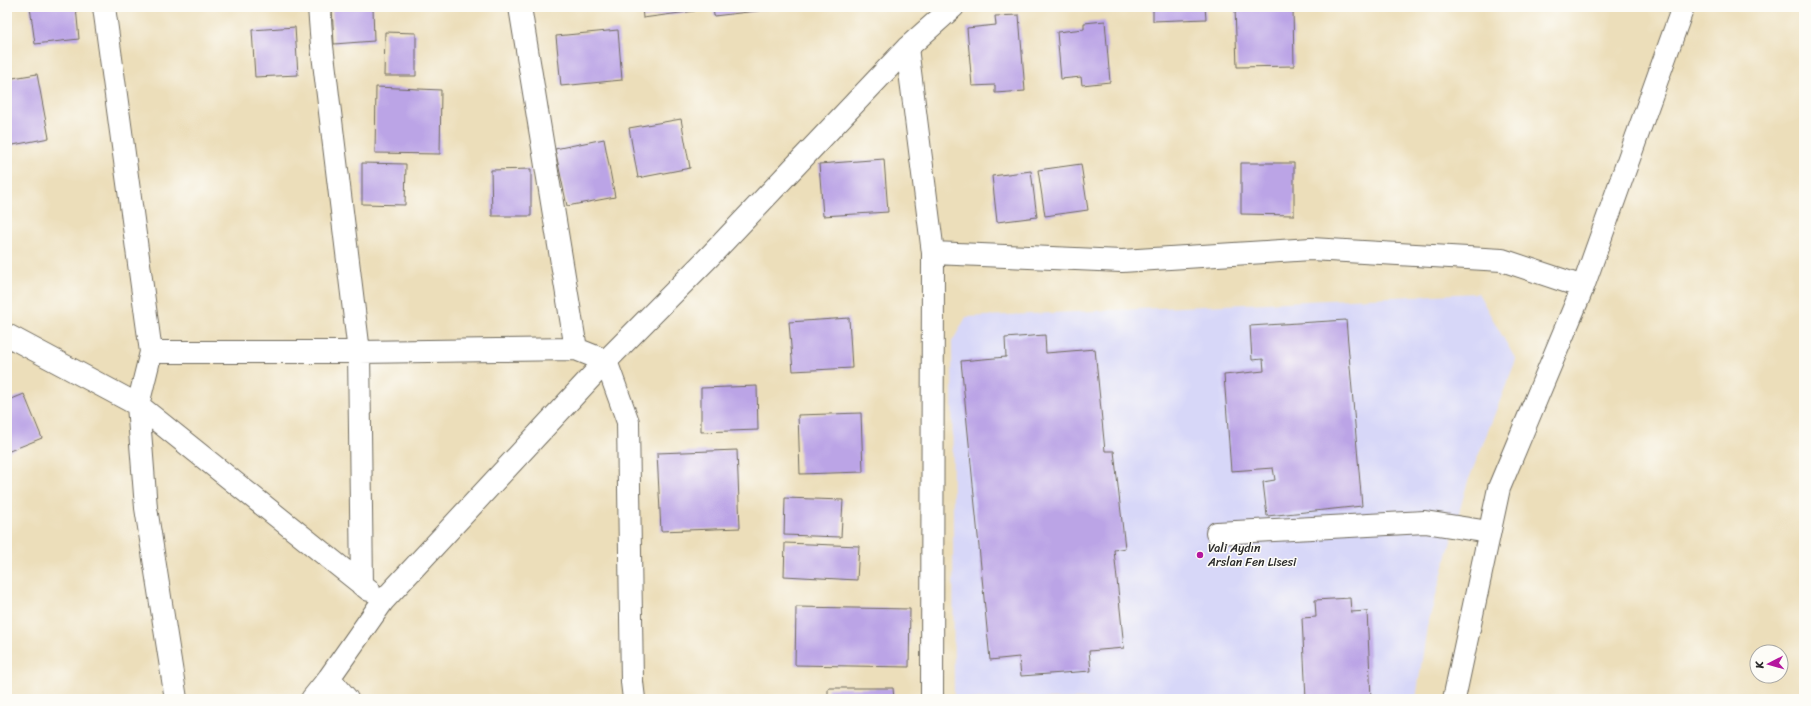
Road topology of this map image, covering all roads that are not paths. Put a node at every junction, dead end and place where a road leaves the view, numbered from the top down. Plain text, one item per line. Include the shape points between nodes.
1 (104, 7) edge
2 (319, 7) edge
3 (520, 7) edge
4 (953, 7) edge
5 (1683, 7) edge
6 (907, 48) junction
7 (933, 254) junction
8 (1584, 287) junction
9 (7, 335) edge
10 (576, 349) junction
11 (151, 352) junction
12 (359, 352) junction
13 (606, 362) junction
14 (138, 405) junction
15 (1489, 532) junction
16 (1217, 533) dead end
17 (362, 585) junction
18 (383, 601) junction
19 (329, 678) junction
20 (176, 699) edge
21 (312, 699) edge
22 (347, 699) edge
23 (634, 699) edge
24 (932, 699) edge
25 (1454, 699) edge

1 - 11 street
2 - 12 street
3 - 10 street
4 - 6 street
5 - 8 street
6 - 7 street
6 - 13 street
7 - 8 street via 1122,261 1311,249 1502,260
7 - 24 street
8 - 15 street via 1499,488
9 - 14 street
10 - 12 street
10 - 13 street
11 - 12 street
11 - 14 street
12 - 17 street
13 - 18 street
13 - 23 street via 628,422
14 - 17 street
14 - 20 street via 146,508
15 - 16 street via 1424,522
15 - 25 street
17 - 18 street
18 - 19 street
19 - 21 street
19 - 22 street

